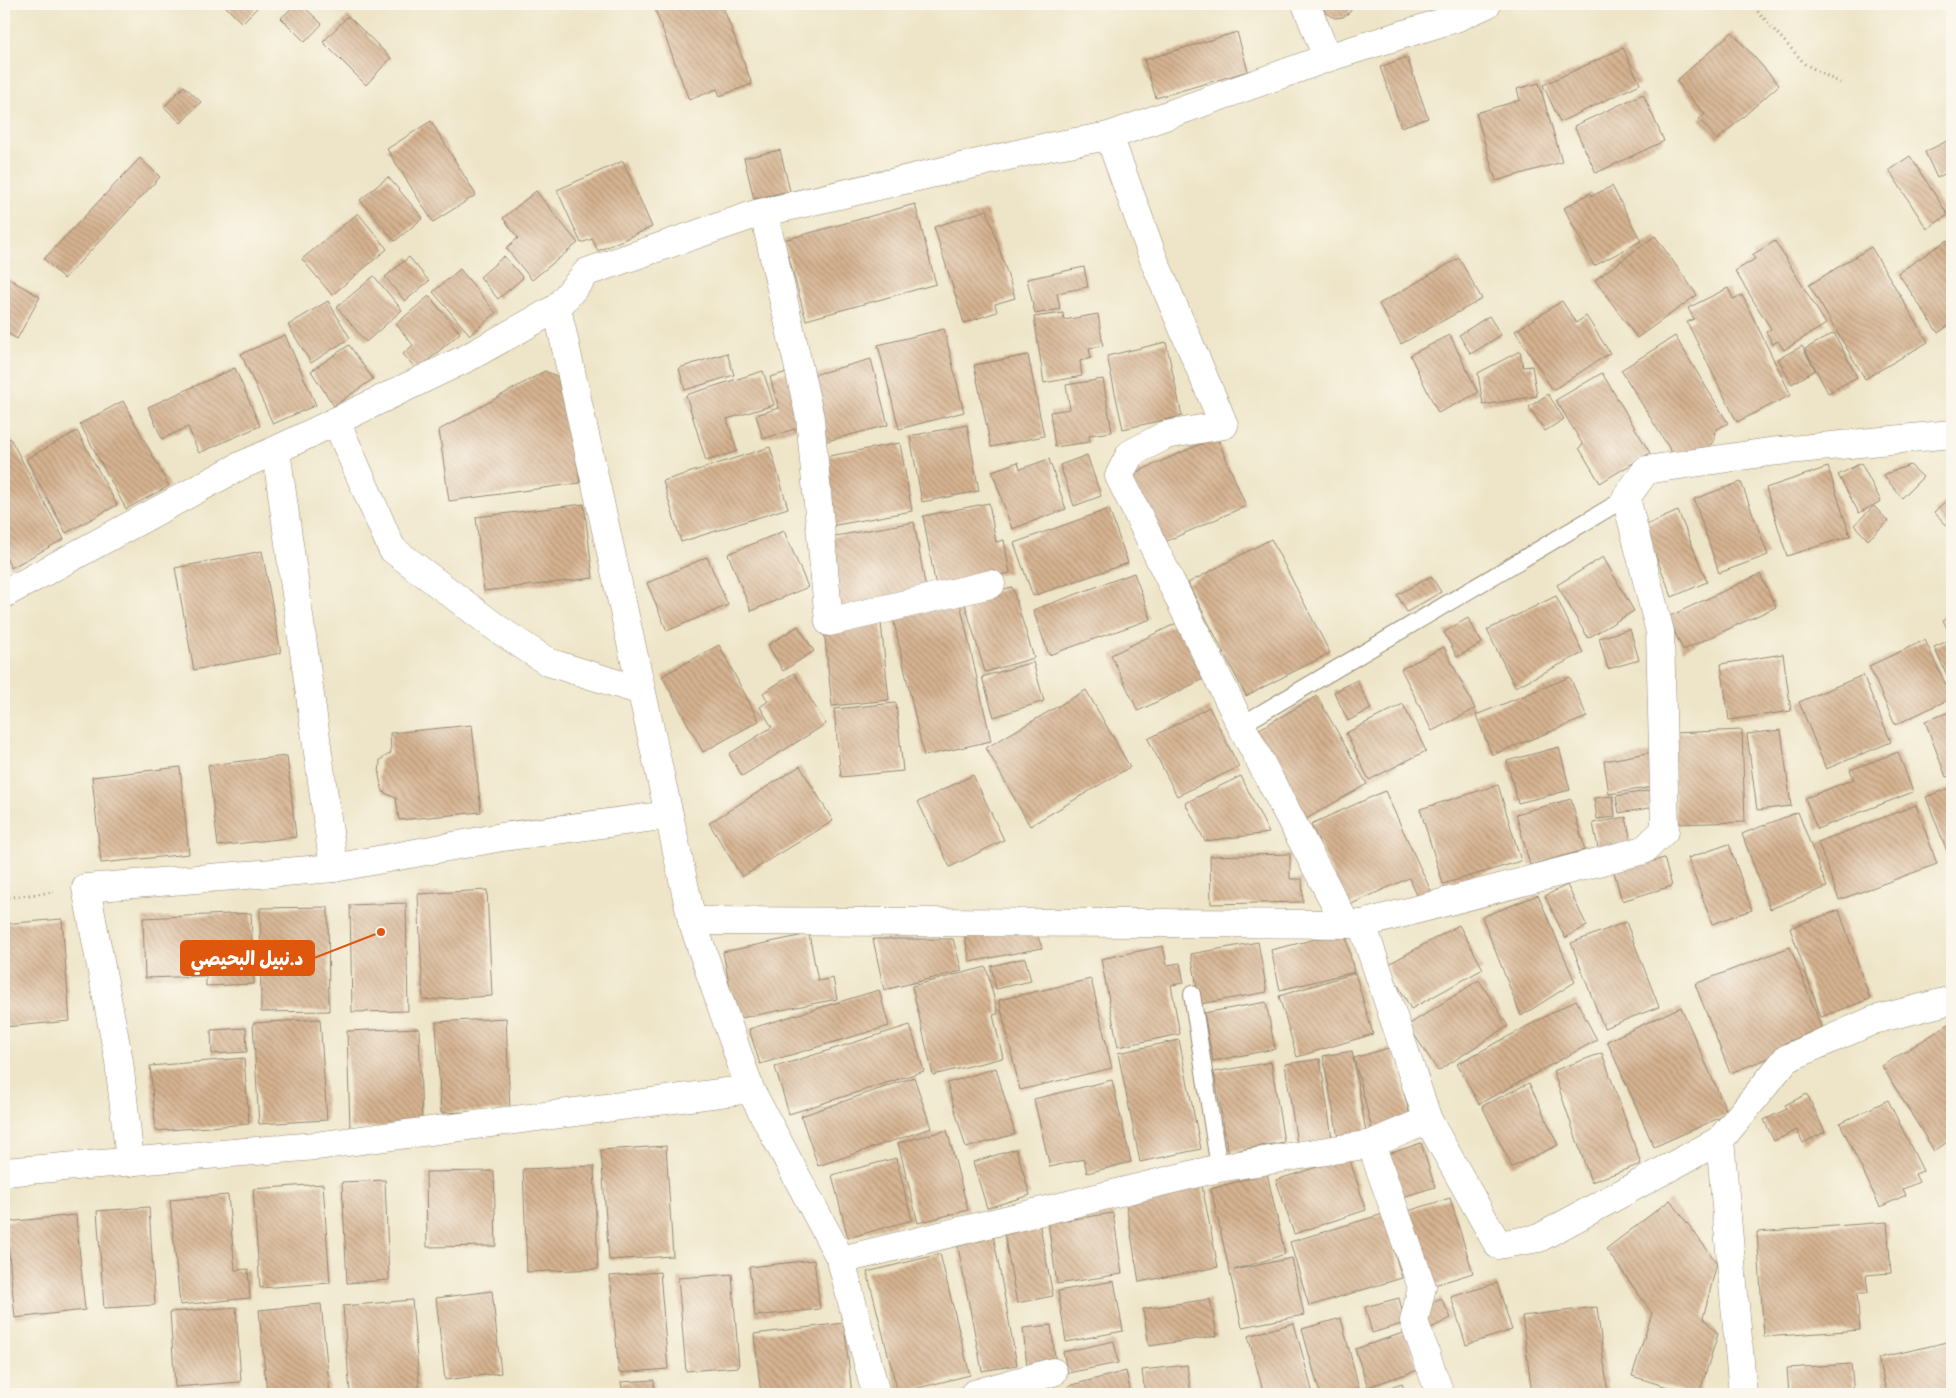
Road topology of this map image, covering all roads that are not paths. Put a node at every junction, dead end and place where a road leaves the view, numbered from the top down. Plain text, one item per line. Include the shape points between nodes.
1 (1306, 4) edge
2 (1487, 4) edge
3 (1326, 58) junction
4 (1109, 136) junction
5 (764, 212) junction
6 (557, 308) junction
7 (336, 421) junction
8 (1952, 434) edge
9 (276, 450) junction
10 (1626, 498) junction
11 (991, 584) dead end
12 (4, 594) edge
13 (641, 690) junction
14 (1242, 725) junction
15 (669, 815) junction
16 (334, 868) junction
17 (692, 921) junction
18 (1354, 924) junction
19 (1192, 994) dead end
20 (1952, 1000) edge
21 (750, 1089) junction
22 (1428, 1120) junction
23 (1720, 1140) junction
24 (1372, 1144) junction
25 (130, 1162) junction
26 (1219, 1168) junction
27 (4, 1172) edge
28 (841, 1260) junction
29 (1053, 1372) dead end
30 (876, 1394) edge
31 (974, 1394) edge
32 (1440, 1394) edge
33 (1743, 1394) edge

1 - 3 street
2 - 3 street via 1456,18
3 - 4 street
4 - 5 street via 1047,147
4 - 14 street via 1154,260 1224,425 1166,434 1130,454 1119,476
5 - 6 street via 587,272
5 - 11 street via 810,418 829,622
6 - 7 street via 469,357
6 - 13 street
7 - 9 street
7 - 13 street via 392,549 498,629 548,662
8 - 10 street via 1769,452 1646,470
9 - 12 street via 240,466
9 - 16 street
10 - 14 lane
10 - 18 street via 1660,632 1665,830 1644,850
13 - 15 street
14 - 18 street
15 - 16 street via 502,837
15 - 17 street
16 - 25 street via 86,888 119,1061
17 - 18 street
17 - 21 street
18 - 22 street
19 - 26 lane
20 - 23 street via 1874,1020 1786,1059
21 - 25 street via 316,1146
21 - 28 street
22 - 23 street via 1498,1246 1539,1238
22 - 24 street
23 - 33 street
24 - 26 street
24 - 32 street via 1422,1287 1414,1321
25 - 27 street
26 - 28 street
28 - 30 street
29 - 31 street

